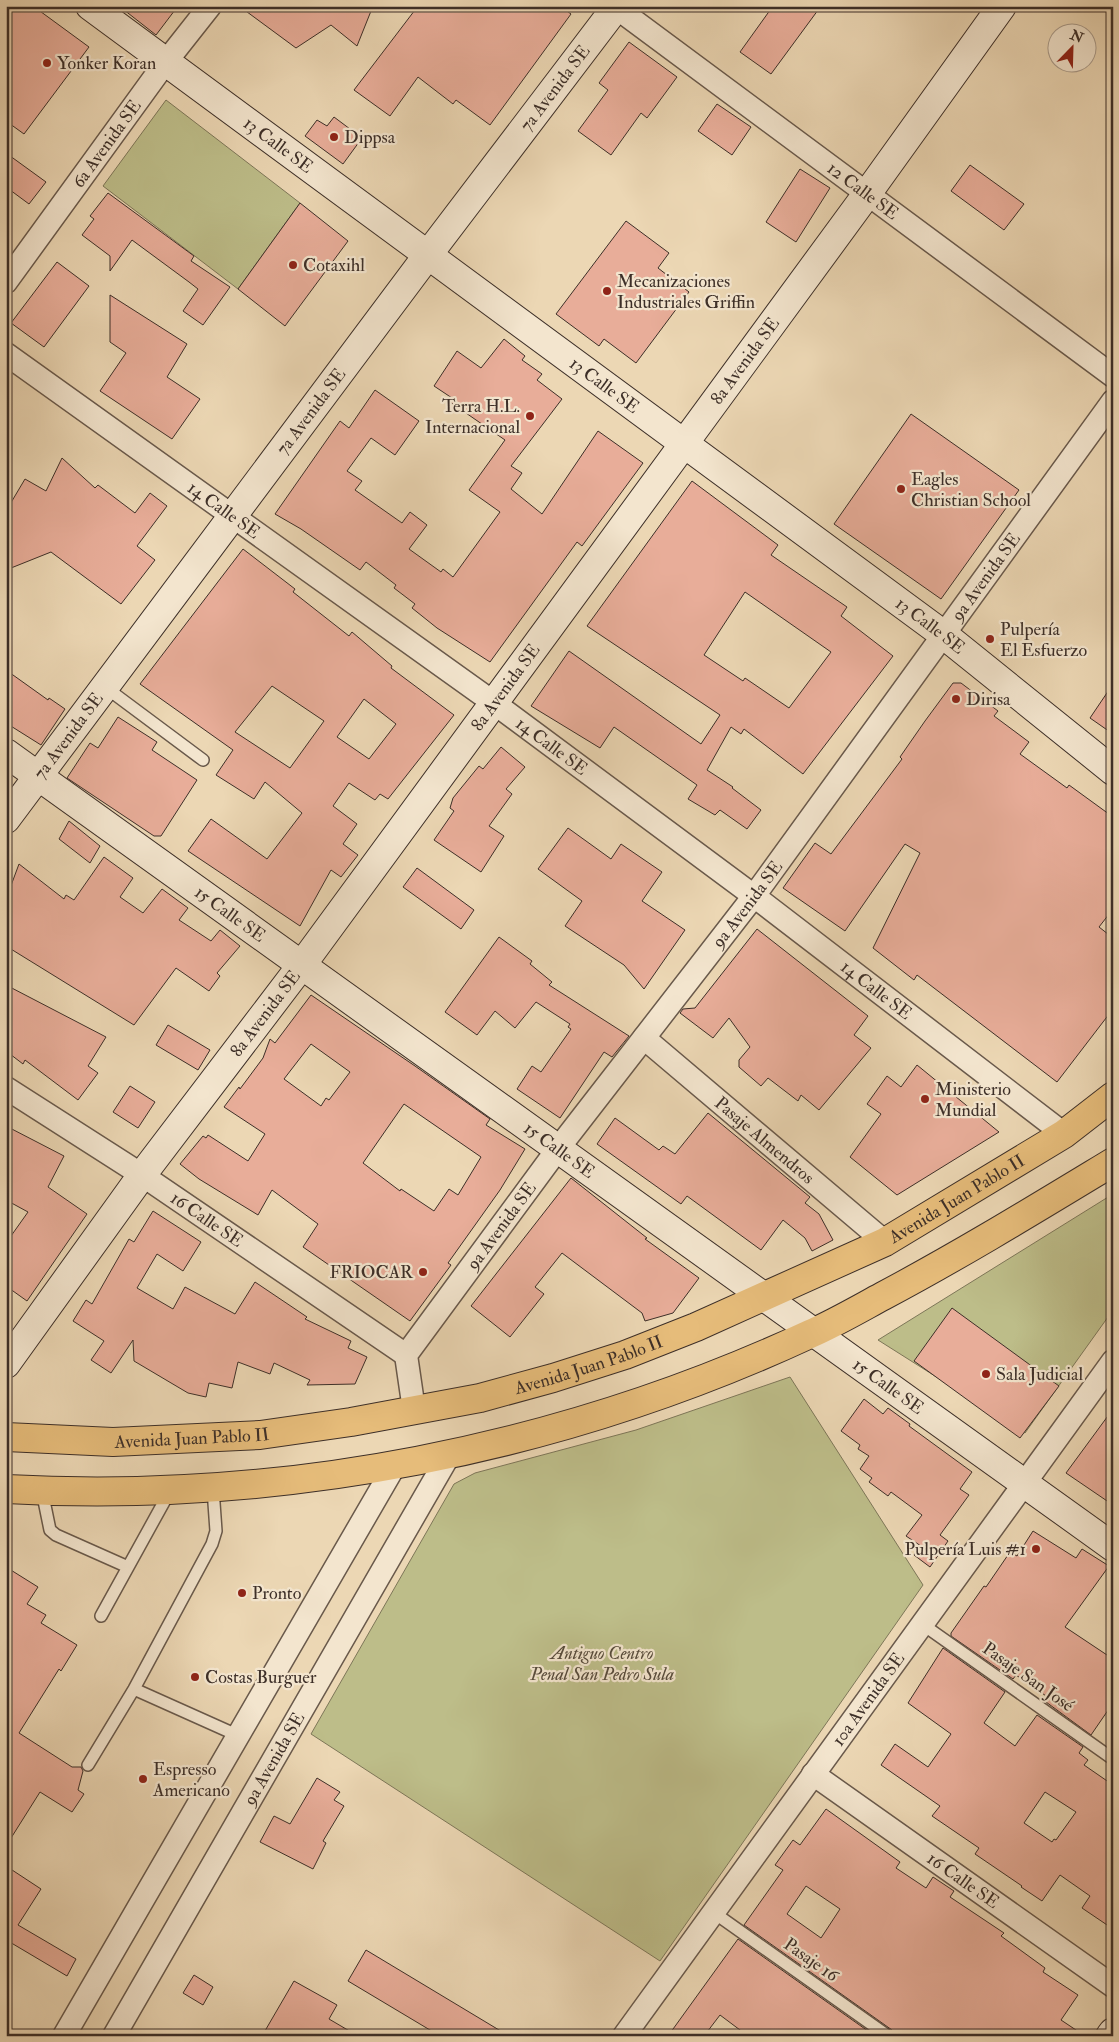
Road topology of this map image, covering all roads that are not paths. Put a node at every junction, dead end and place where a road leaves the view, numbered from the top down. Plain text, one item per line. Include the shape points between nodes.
1 (90, 6) edge
2 (210, 6) edge
3 (1002, 6) edge
4 (616, 7) edge
5 (165, 63) junction
6 (868, 194) junction
7 (427, 256) junction
8 (6, 282) edge
9 (6, 354) edge
10 (1113, 376) edge
11 (1113, 401) edge
12 (684, 443) junction
13 (232, 516) junction
14 (944, 636) junction
15 (105, 687) junction
16 (494, 703) junction
17 (6, 753) edge
18 (203, 760) dead end
19 (1113, 771) edge
20 (39, 777) junction
21 (6, 819) edge
22 (754, 896) junction
23 (301, 966) junction
24 (644, 1038) junction
25 (6, 1088) edge
26 (1113, 1096) edge
27 (1064, 1134) junction
28 (557, 1150) junction
29 (1113, 1162) edge
30 (142, 1175) junction
31 (885, 1242) junction
32 (766, 1297) junction
33 (813, 1334) junction
34 (406, 1355) junction
35 (6, 1364) edge
36 (1112, 1364) edge
37 (414, 1410) junction
38 (6, 1437) edge
39 (449, 1455) junction
40 (395, 1465) junction
41 (1023, 1484) junction
42 (213, 1488) junction
43 (6, 1490) edge
44 (42, 1491) junction
45 (170, 1491) junction
46 (1113, 1548) edge
47 (128, 1567) junction
48 (101, 1616) dead end
49 (922, 1624) junction
50 (134, 1689) junction
51 (239, 1736) junction
52 (1113, 1759) edge
53 (88, 1765) dead end
54 (813, 1774) junction
55 (713, 1912) junction
56 (1113, 1986) edge
57 (1113, 2032) edge
58 (64, 2036) edge
59 (114, 2036) edge
60 (624, 2036) edge
61 (888, 2036) edge
62 (1110, 2036) edge

1 - 5 street, 13 Calle SE
2 - 5 street, 6a Avenida SE
3 - 6 street, 8a Avenida SE
4 - 6 street, 12 Calle SE
4 - 7 street, 7a Avenida SE
5 - 7 street, 13 Calle SE
5 - 8 street, 6a Avenida SE
6 - 10 street, 12 Calle SE
6 - 12 street, 8a Avenida SE
7 - 12 street, 13 Calle SE
7 - 13 street, 7a Avenida SE
9 - 13 street, 14 Calle SE
11 - 14 street, 9a Avenida SE
12 - 14 street, 13 Calle SE
12 - 16 street, 8a Avenida SE
13 - 15 street, 7a Avenida SE
13 - 16 street, 14 Calle SE
14 - 19 street, 13 Calle SE
14 - 22 street, 9a Avenida SE
15 - 18 lane
15 - 20 street, 7a Avenida SE
16 - 22 street, 14 Calle SE
16 - 23 street, 8a Avenida SE
17 - 20 street, 15 Calle SE
20 - 21 street, 7a Avenida SE
20 - 23 street, 15 Calle SE
22 - 24 street, 9a Avenida SE
22 - 27 street, 14 Calle SE
23 - 28 street, 15 Calle SE
23 - 30 street, 8a Avenida SE
24 - 28 street, 9a Avenida SE
24 - 31 street, Pasaje Almendros
25 - 30 street, 16 Calle SE
26 - 27 highway, Avenida Juan Pablo II
27 - 31 highway, Avenida Juan Pablo II
28 - 32 street, 15 Calle SE
28 - 34 street, 9a Avenida SE
29 - 33 highway via 967,1251
30 - 34 street, 16 Calle SE
30 - 35 street, 8a Avenida SE
31 - 32 highway, Avenida Juan Pablo II
32 - 33 street, 15 Calle SE
32 - 37 highway, Avenida Juan Pablo II via 696,1328 580,1369 480,1398
33 - 39 highway via 634,1405
33 - 41 street, 15 Calle SE
34 - 37 street
36 - 41 street, 10a Avenida SE
37 - 38 highway, Avenida Juan Pablo II via 260,1435 113,1442
39 - 40 highway
39 - 59 street, 9a Avenida SE
40 - 42 highway
40 - 51 street
41 - 46 street, 15 Calle SE
41 - 49 street, 10a Avenida SE
42 - 45 highway
42 - 50 lane via 216,1531 212,1544
43 - 44 highway
44 - 45 highway
44 - 47 lane via 50,1530 56,1536
45 - 47 lane
47 - 48 lane
49 - 52 lane, Pasaje San José
49 - 54 street, 10a Avenida SE
50 - 51 lane
50 - 53 lane
51 - 58 street
54 - 55 street, 10a Avenida SE
54 - 56 street, 16 Calle SE
55 - 60 street, 10a Avenida SE
55 - 61 lane, Pasaje 16
57 - 62 street

